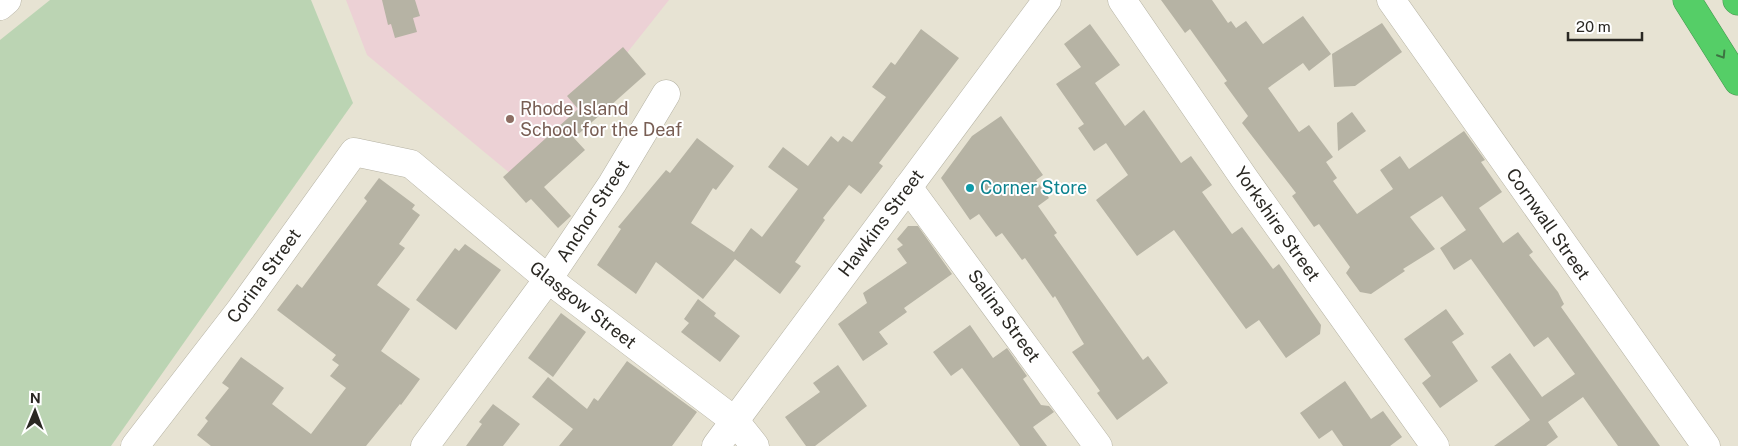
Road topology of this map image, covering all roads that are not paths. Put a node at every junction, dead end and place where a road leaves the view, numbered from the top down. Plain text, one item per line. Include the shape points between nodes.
1 (7, 0) edge
2 (1047, 0) edge
3 (1122, 0) edge
4 (1391, 0) edge
5 (1687, 0) edge
6 (0, 6) edge
7 (1738, 81) edge
8 (666, 94) dead end
9 (410, 164) joint
10 (908, 187) junction
11 (548, 279) junction
12 (735, 421) junction
13 (136, 444) edge
14 (425, 446) edge
15 (716, 446) edge
16 (754, 446) edge
17 (1098, 446) edge
18 (1435, 446) edge
19 (1706, 446) edge

1 - 6 street
2 - 10 street, Hawkins Street
3 - 18 street, Yorkshire Street
4 - 19 street, Cornwall Street
5 -> 7 highway
8 - 11 street, Anchor Street via 612,184
9 - 11 street, Glasgow Street
9 - 13 street, Corina Street via 354,152 241,308
10 - 12 street, Hawkins Street
10 - 17 street, Salina Street
11 - 12 street, Glasgow Street
11 - 14 street, Anchor Street
12 - 15 street, Hawkins Street
12 - 16 street, Glasgow Street

